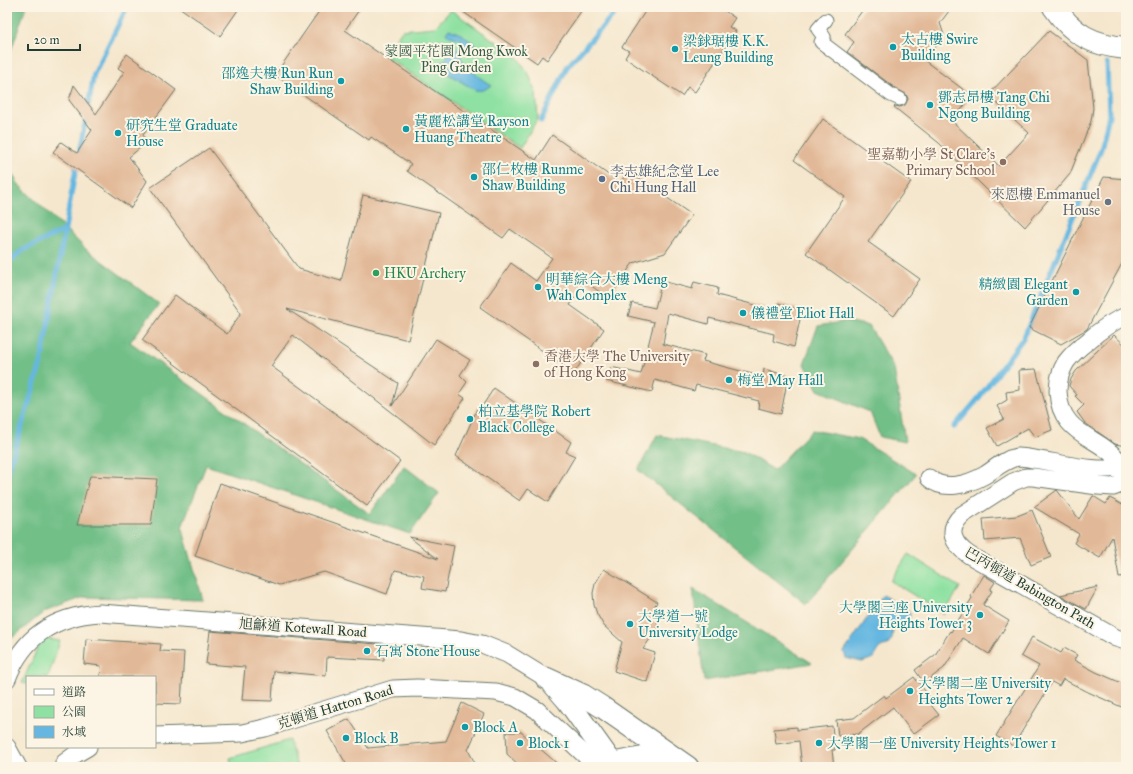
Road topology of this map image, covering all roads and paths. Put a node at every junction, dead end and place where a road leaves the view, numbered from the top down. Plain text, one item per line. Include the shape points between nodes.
1 (1054, 7) edge
2 (826, 20) dead end
3 (1126, 48) edge
4 (900, 99) dead end
5 (1126, 316) edge
6 (1124, 467) edge
7 (929, 478) dead end
8 (1126, 640) edge
9 (546, 678) junction
10 (7, 679) edge
11 (625, 722) junction
12 (585, 725) junction
13 (156, 736) edge
14 (7, 748) edge
15 (86, 748) edge
16 (668, 753) junction
17 (62, 765) edge
18 (613, 765) edge
19 (18, 767) edge
20 (688, 767) edge

1 - 3 main road via 1065,22 1081,36 1097,43
2 - 4 street via 818,29 824,37 821,42 891,95
5 - 6 street via 1103,328 1071,356 1063,368 1058,390 1061,408 1069,422 1112,453
6 - 7 street via 1106,470 1018,457 1008,459 984,476 961,484 937,484
6 - 8 street, 巴丙頓道 Babington Path via 1121,484 1113,487 1033,477 1019,479 962,515 956,522 953,532 955,542 969,555 1116,638
9 - 10 street, 旭龢道 Kotewall Road via 507,654 482,644 461,640 100,613 70,618 38,635 21,651
9 - 11 street, 旭龢道 Kotewall Road via 583,695
9 - 12 street via 564,696
11 - 12 street via 610,722 595,728
11 - 16 street, 旭龢道 Kotewall Road
12 - 18 street
13 - 18 street, 克頓道 Hatton Road via 242,733 393,689 496,692 515,697 533,708 586,756
14 - 19 street
15 - 17 street
16 - 18 street
16 - 20 street, 旭龢道 Kotewall Road

